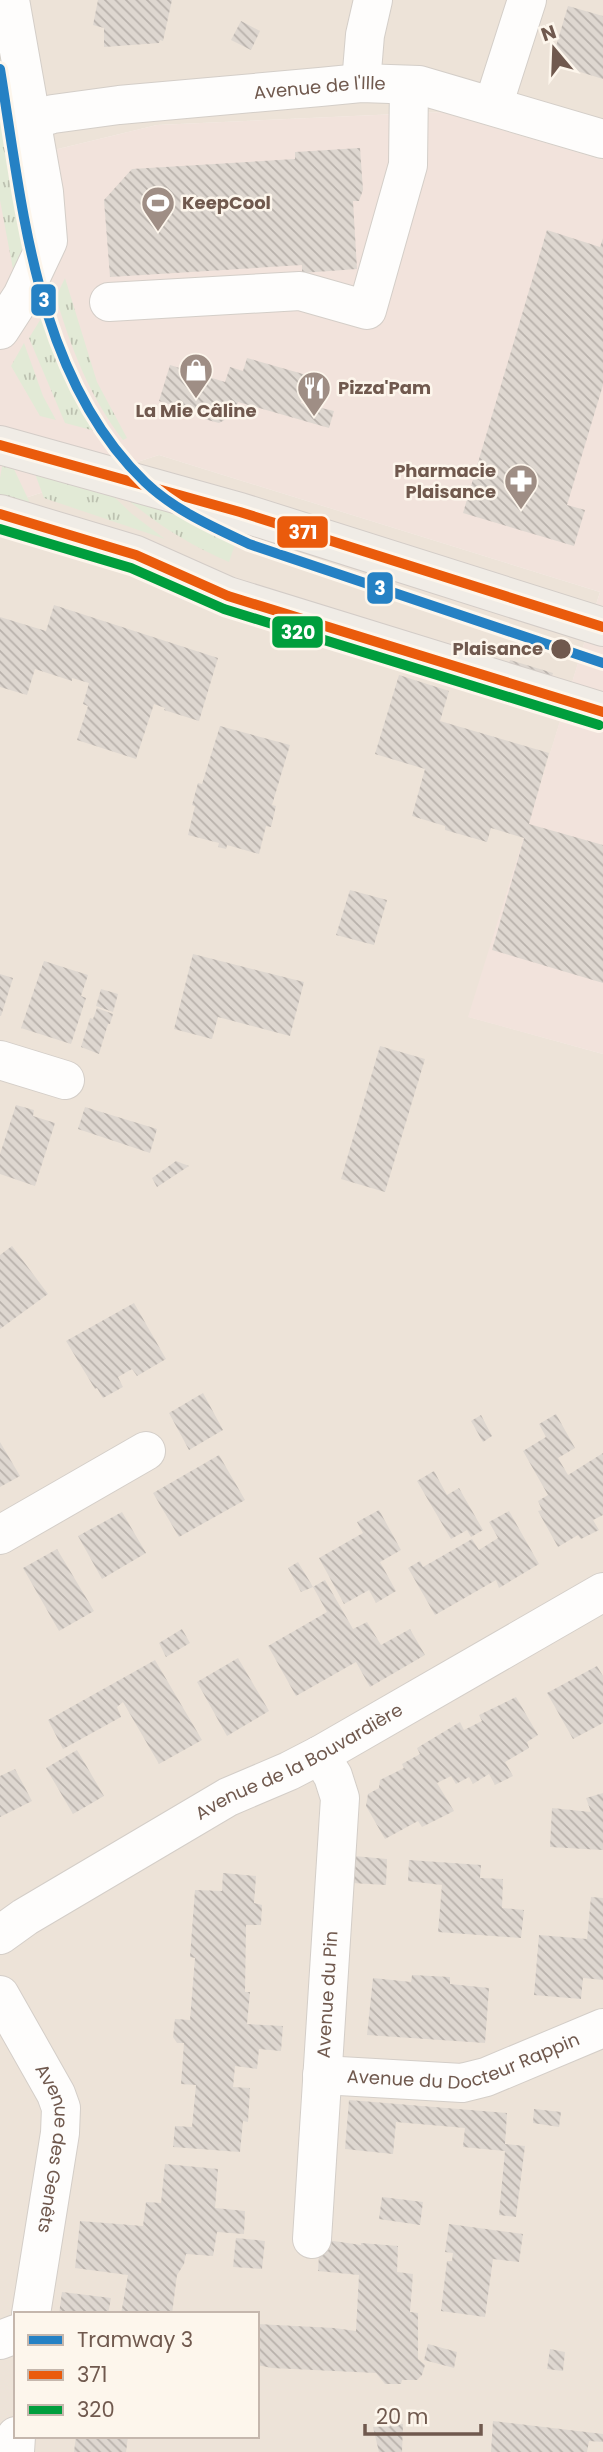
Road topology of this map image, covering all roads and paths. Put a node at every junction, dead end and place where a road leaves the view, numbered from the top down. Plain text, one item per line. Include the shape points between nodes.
1 (10, 0) edge
2 (373, 0) edge
3 (527, 0) edge
4 (361, 83) junction
5 (409, 85) junction
6 (493, 106) junction
7 (32, 120) junction
8 (603, 139) edge
9 (109, 302) dead end
10 (0, 330) edge
11 (0, 444) edge
12 (0, 514) edge
13 (603, 627) edge
14 (603, 712) edge
15 (0, 1060) edge
16 (65, 1080) dead end
17 (146, 1451) dead end
18 (0, 1535) edge
19 (603, 1592) edge
20 (320, 1755) junction
21 (0, 1935) edge
22 (0, 1996) edge
23 (603, 2028) edge
24 (322, 2075) junction
25 (312, 2239) dead end
26 (31, 2312) edge

1 - 7 street
2 - 4 street
3 - 6 street
4 - 5 street, Avenue de l'Ille
4 - 7 street, Avenue de l'Ille via 119,105
5 - 6 street, Avenue de l'Ille
5 - 9 street via 408,165 368,310 300,291
6 - 8 street, Avenue de l'Ille
7 - 10 street via 48,241
11 - 13 main road via 240,512
12 - 14 main road via 136,555 228,596
15 - 16 street
17 - 18 street
19 - 20 street, Avenue de la Bouvardière
20 - 21 street, Avenue de la Bouvardière via 228,1797
20 - 24 street, Avenue du Pin via 341,1798
22 - 26 street, Avenue des Genêts via 61,2108
23 - 24 street, Avenue du Docteur Rappin via 462,2083
24 - 25 street, Avenue du Pin

